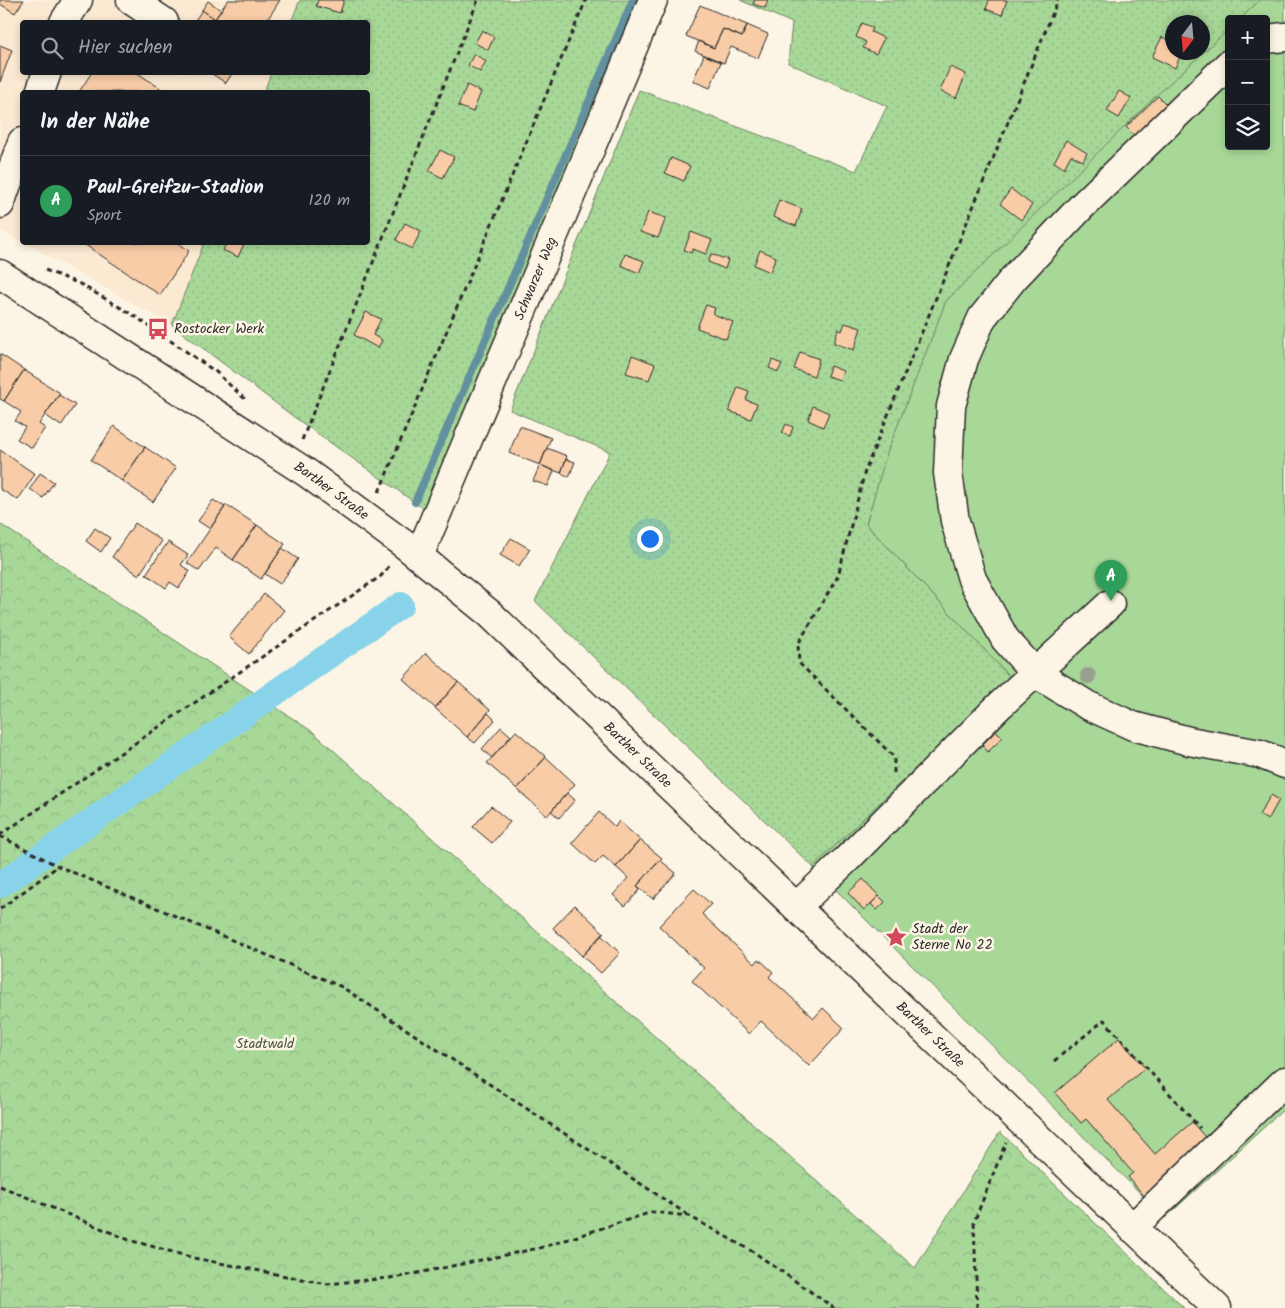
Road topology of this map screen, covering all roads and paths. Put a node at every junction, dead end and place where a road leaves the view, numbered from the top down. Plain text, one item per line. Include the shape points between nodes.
1 (78, 0) edge
2 (131, 0) edge
3 (478, 0) edge
4 (586, 0) edge
5 (654, 0) edge
6 (1058, 0) edge
7 (65, 20) edge
8 (161, 20) edge
9 (1285, 37) edge
10 (1270, 39) edge
11 (1225, 68) edge
12 (46, 75) edge
13 (41, 90) edge
14 (20, 148) edge
15 (0, 204) edge
16 (43, 269) dead end
17 (0, 274) edge
18 (249, 403) dead end
19 (294, 436) dead end
20 (302, 441) junction
21 (309, 446) dead end
22 (386, 497) dead end
23 (412, 551) junction
24 (1110, 604) dead end
25 (1035, 673) junction
26 (1285, 764) edge
27 (890, 780) dead end
28 (0, 836) edge
29 (58, 866) junction
30 (796, 908) junction
31 (0, 909) edge
32 (1054, 1061) dead end
33 (1285, 1081) edge
34 (1016, 1116) junction
35 (1216, 1146) junction
36 (0, 1186) edge
37 (689, 1216) junction
38 (1132, 1228) junction
39 (833, 1308) edge
40 (977, 1308) edge
41 (1217, 1308) edge

1 - 7 street
2 - 8 street
3 - 20 path
4 - 22 path via 379,492
5 - 23 street, Schwarzer Weg
6 - 27 path via 865,471 838,576 798,644 799,663 894,757 894,773
9 - 10 street
11 - 25 street via 1083,205 1013,279 982,318 964,359 951,406 948,474 955,521 972,579 1005,639
12 - 13 street
14 - 15 street
16 - 18 path via 80,284 133,315 216,372
17 - 23 street, Barther Straße via 307,473
19 - 20 path
20 - 21 path
23 - 28 path via 381,576
23 - 30 street, Barther Straße via 512,634
24 - 25 street
25 - 26 street via 1087,705 1133,726 1189,741 1260,754
25 - 30 street
28 - 29 path
29 - 31 path
29 - 37 path via 342,987
30 - 34 street, Barther Straße
32 - 35 path via 1104,1020
33 - 35 street
34 - 38 street, Barther Straße
34 - 40 path via 974,1222
35 - 38 street
36 - 37 path via 129,1240 194,1258 326,1284 398,1277 544,1247 652,1212
37 - 39 path via 755,1252
38 - 41 street, Barther Straße

